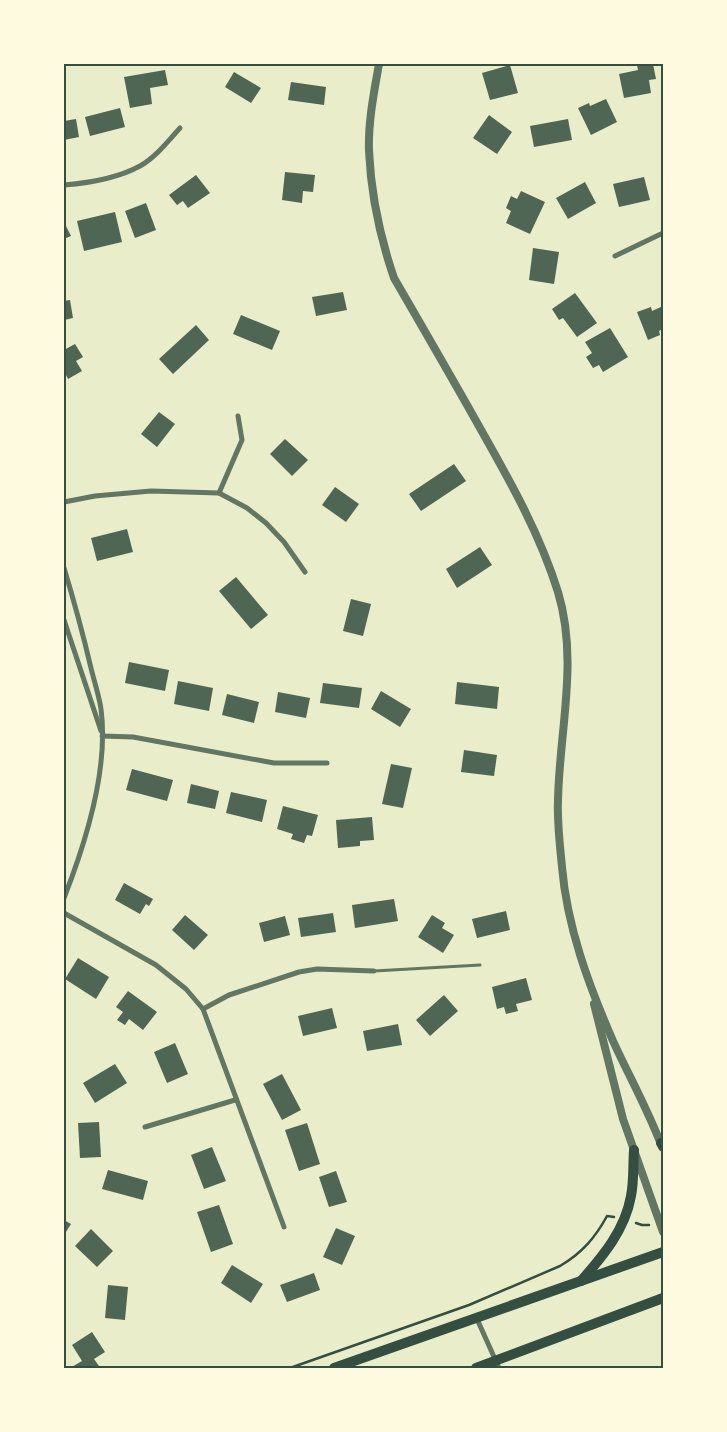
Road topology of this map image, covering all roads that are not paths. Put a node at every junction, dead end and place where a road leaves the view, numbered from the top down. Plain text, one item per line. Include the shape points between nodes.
1 (380, 64) edge
2 (180, 128) dead end
3 (64, 186) edge
4 (663, 233) edge
5 (615, 256) dead end
6 (238, 416) dead end
7 (219, 493) junction
8 (64, 502) edge
9 (64, 568) edge
10 (305, 572) dead end
11 (64, 620) edge
12 (102, 736) junction
13 (327, 763) dead end
14 (64, 898) edge
15 (64, 913) edge
16 (480, 965) dead end
17 (374, 971) joint
18 (589, 981) junction
19 (203, 1009) junction
20 (235, 1100) junction
21 (145, 1127) dead end
22 (662, 1146) edge
23 (634, 1150) junction
24 (284, 1227) dead end
25 (662, 1228) edge
26 (663, 1252) edge
27 (580, 1282) junction
28 (663, 1298) edge
29 (477, 1319) junction
30 (497, 1365) edge
31 (334, 1368) edge
32 (476, 1368) edge

1 - 18 street via 371,112 369,150 373,196 385,251 394,278 519,496 550,568 564,616 568,687 558,802 562,870 572,927
2 - 3 street via 141,165 115,176
4 - 5 street
6 - 7 street via 242,440
7 - 8 street via 150,492
7 - 10 street via 266,523
9 - 12 street via 101,708
11 - 12 street
12 - 13 street via 133,736 274,763
12 - 14 street via 98,777 86,834
15 - 19 street via 156,965 186,989
16 - 17 lane
17 - 19 street via 317,969 299,972 229,996
18 - 22 street
18 - 23 street via 614,1086
19 - 20 street
20 - 21 street
20 - 24 street
23 - 25 street
23 - 27 main road via 632,1195 626,1218 612,1243
26 - 27 main road
27 - 29 main road
28 - 30 main road
29 - 30 street
29 - 31 main road
30 - 32 main road

